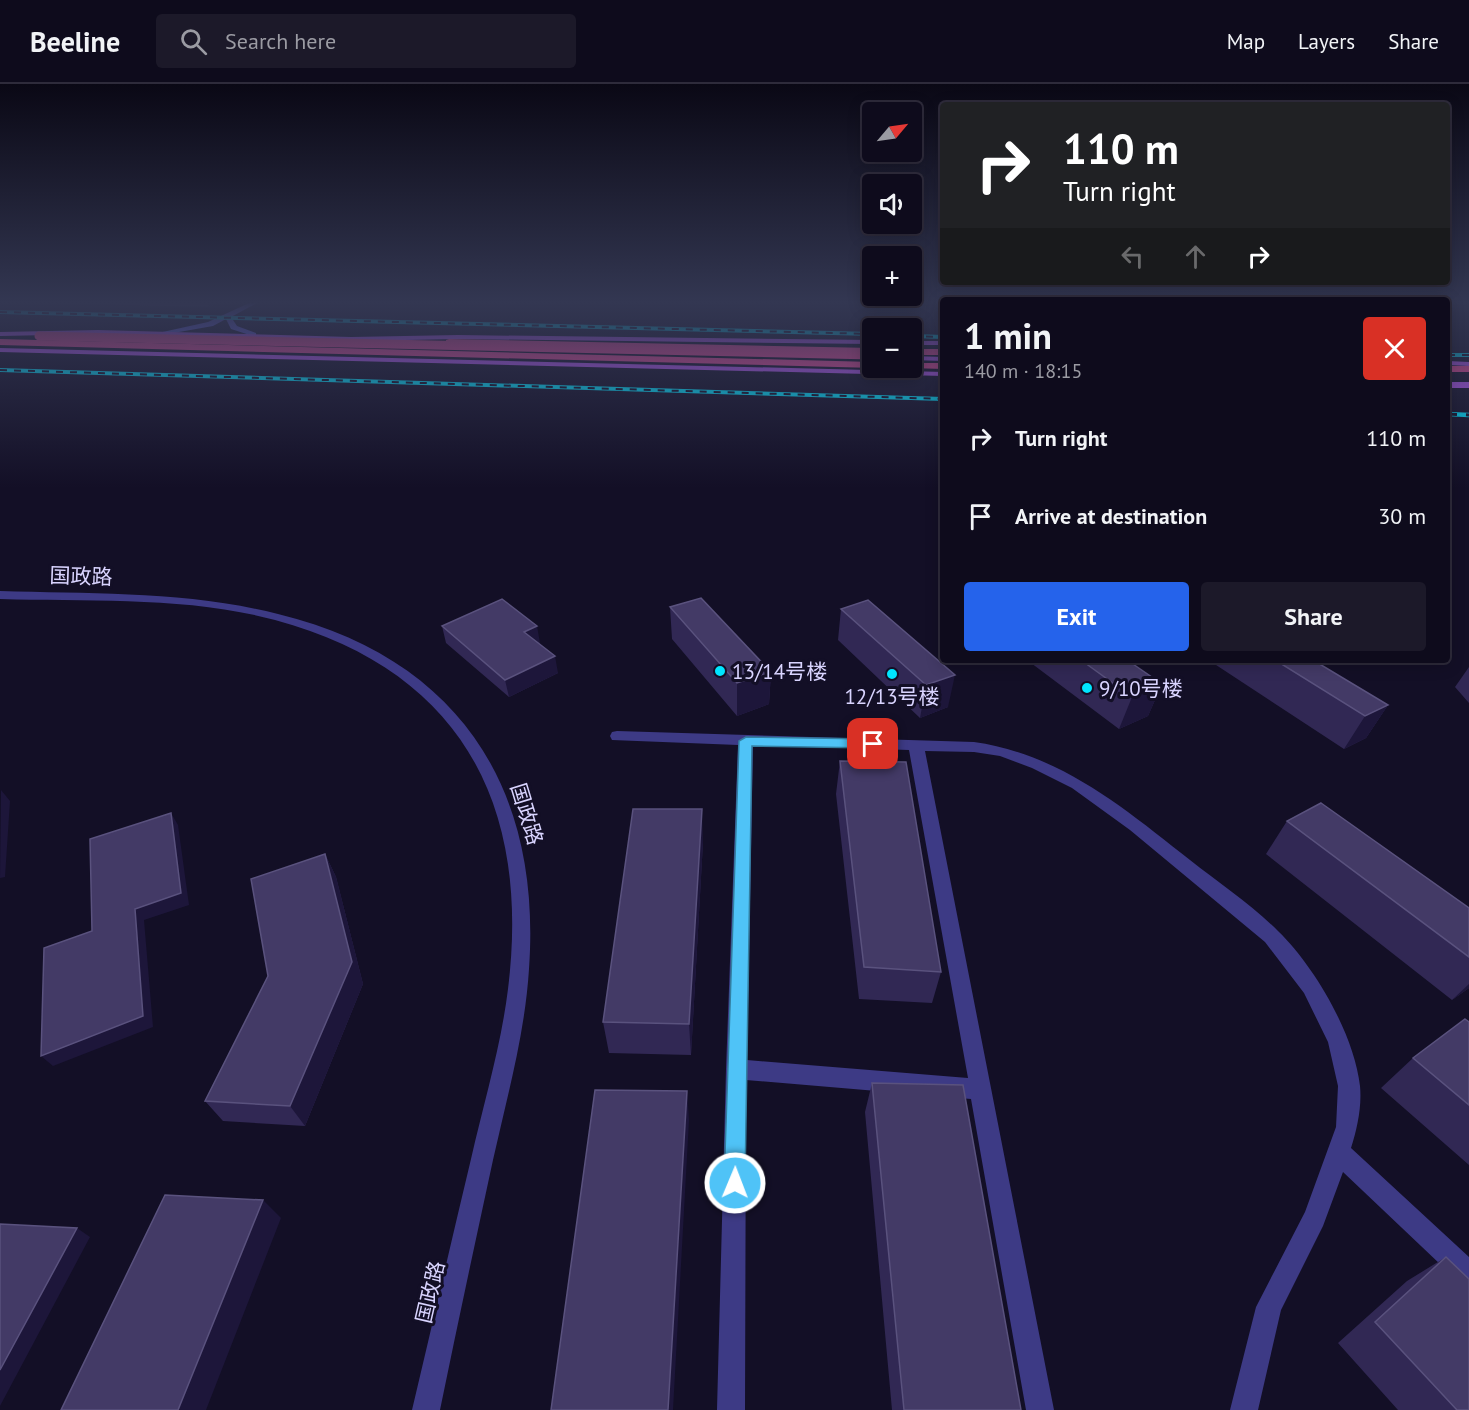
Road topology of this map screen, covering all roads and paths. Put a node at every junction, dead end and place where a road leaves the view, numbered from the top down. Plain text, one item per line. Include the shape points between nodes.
1 (585, 365) edge
2 (922, 366) edge
3 (940, 366) edge
4 (1450, 369) edge
5 (1469, 369) edge
6 (940, 374) edge
7 (1450, 377) edge
8 (1469, 377) edge
9 (1450, 384) edge
10 (1469, 385) edge
11 (0, 595) edge
12 (617, 736) dead end
13 (746, 741) junction
14 (916, 745) junction
15 (736, 1069) junction
16 (980, 1089) junction
17 (1338, 1152) junction
18 (1469, 1274) edge
19 (426, 1410) edge
20 (731, 1410) edge
21 (1040, 1410) edge
22 (1244, 1410) edge

1 - 6 main road
2 - 3 highway
4 - 5 highway
7 - 8 highway
9 - 10 main road
11 - 19 street, 国政路 via 188,603 238,609 317,628 390,663 426,688 456,718 481,754 515,842 522,898 520,966 509,1044
12 - 13 street
13 - 14 street
13 - 15 street
14 - 16 street
14 - 17 street via 1002,751 1078,784 1272,937 1311,987 1338,1041 1349,1086 1347,1127
15 - 16 street
15 - 20 street
16 - 21 street
17 - 18 street
17 - 22 street via 1315,1218 1269,1307

